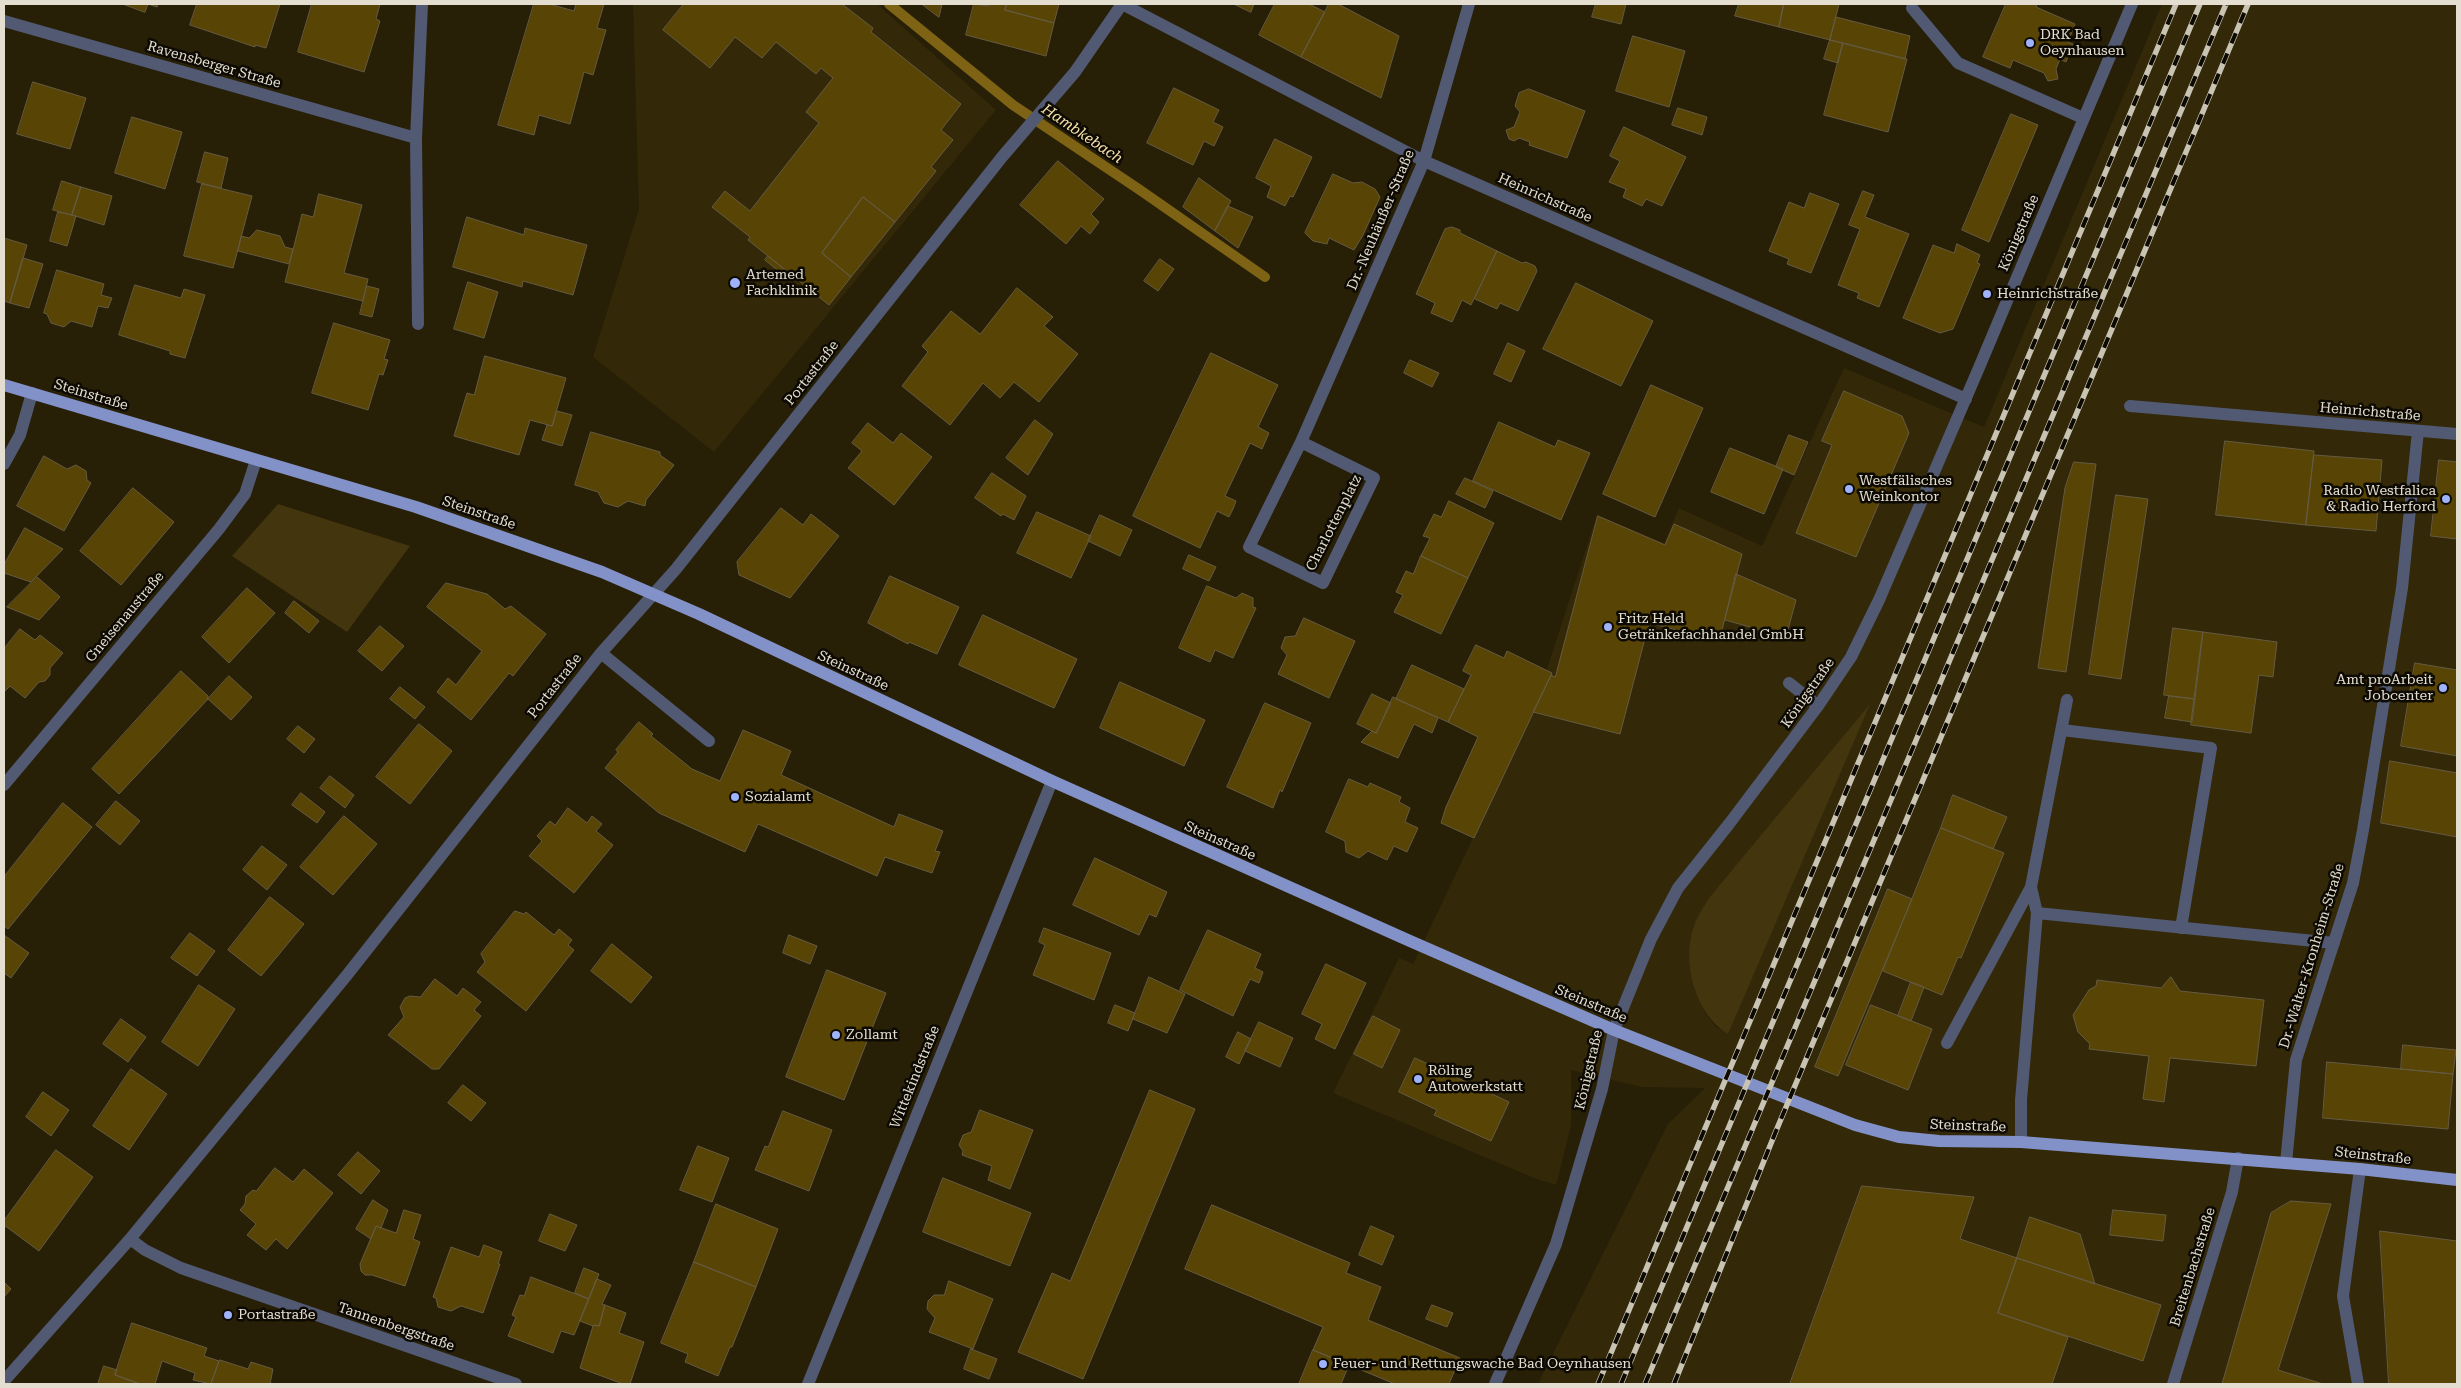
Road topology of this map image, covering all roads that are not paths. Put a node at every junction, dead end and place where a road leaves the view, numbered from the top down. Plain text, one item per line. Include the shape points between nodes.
1 (422, 4) edge
2 (1122, 4) edge
3 (1469, 4) edge
4 (2132, 4) edge
5 (1912, 8) dead end
6 (4, 21) edge
7 (2083, 118) junction
8 (416, 138) junction
9 (1424, 161) junction
10 (418, 324) dead end
11 (4, 385) edge
12 (32, 393) junction
13 (1966, 399) junction
14 (2130, 406) dead end
15 (2418, 431) junction
16 (2457, 434) edge
17 (1301, 442) junction
18 (256, 460) junction
19 (4, 464) edge
20 (654, 593) junction
21 (601, 653) junction
22 (1789, 684) dead end
23 (2067, 700) dead end
24 (1818, 706) junction
25 (2062, 730) junction
26 (709, 741) dead end
27 (1052, 782) junction
28 (4, 785) edge
29 (2031, 887) junction
30 (2037, 913) junction
31 (2181, 928) junction
32 (2334, 943) junction
33 (1614, 1030) junction
34 (1946, 1043) dead end
35 (2021, 1142) junction
36 (2238, 1158) junction
37 (2286, 1163) junction
38 (2360, 1168) junction
39 (2457, 1180) edge
40 (130, 1239) junction
41 (4, 1381) edge
42 (516, 1384) edge
43 (808, 1384) edge
44 (1495, 1384) edge
45 (2173, 1384) edge
46 (2358, 1384) edge

1 - 8 street
2 - 9 street, Heinrichstraße
2 - 20 street, Portastraße via 1075,72 1002,157
3 - 9 street, Dr.-Neuhäußer-Straße
4 - 7 street, Königstraße
5 - 7 street via 1958,63
6 - 8 street, Ravensberger Straße
7 - 13 street, Königstraße
8 - 10 street
9 - 13 street, Heinrichstraße
9 - 17 street, Dr.-Neuhäußer-Straße
11 - 12 main road, Steinstraße
12 - 18 main road, Steinstraße
12 - 19 street via 20,435
13 - 24 street, Königstraße via 1879,600 1851,657
14 - 15 street, Heinrichstraße
15 - 16 street, Heinrichstraße
15 - 32 street, Dr.-Walter-Kronheim-Straße via 2402,588 2366,811 2353,883
17 - 17 street, Charlottenplatz via 1249,547 1323,583 1374,478
18 - 20 main road, Steinstraße via 533,546
18 - 28 street, Gneisenaustraße via 245,494 219,529
20 - 21 street, Portastraße
20 - 27 main road, Steinstraße
21 - 26 street
21 - 40 street, Portastraße via 347,975
22 - 24 street
23 - 25 street
24 - 33 street, Königstraße via 1678,888 1650,939
25 - 29 street
25 - 31 street via 2211,748
27 - 33 main road, Steinstraße
27 - 43 street, Wittekindstraße
29 - 30 street
29 - 34 street
30 - 31 street
30 - 35 street via 2021,1100
31 - 32 street
32 - 37 street, Dr.-Walter-Kronheim-Straße via 2296,1060
33 - 35 main road, Steinstraße via 1855,1125 1899,1137
33 - 44 street, Königstraße via 1602,1089 1556,1244
35 - 36 main road, Steinstraße
36 - 37 main road, Steinstraße
36 - 45 street, Breitenbachstraße via 2232,1192
37 - 38 main road, Steinstraße
38 - 39 main road, Steinstraße
38 - 46 street via 2343,1296
40 - 41 street, Portastraße
40 - 42 street, Tannenbergstraße via 181,1268

